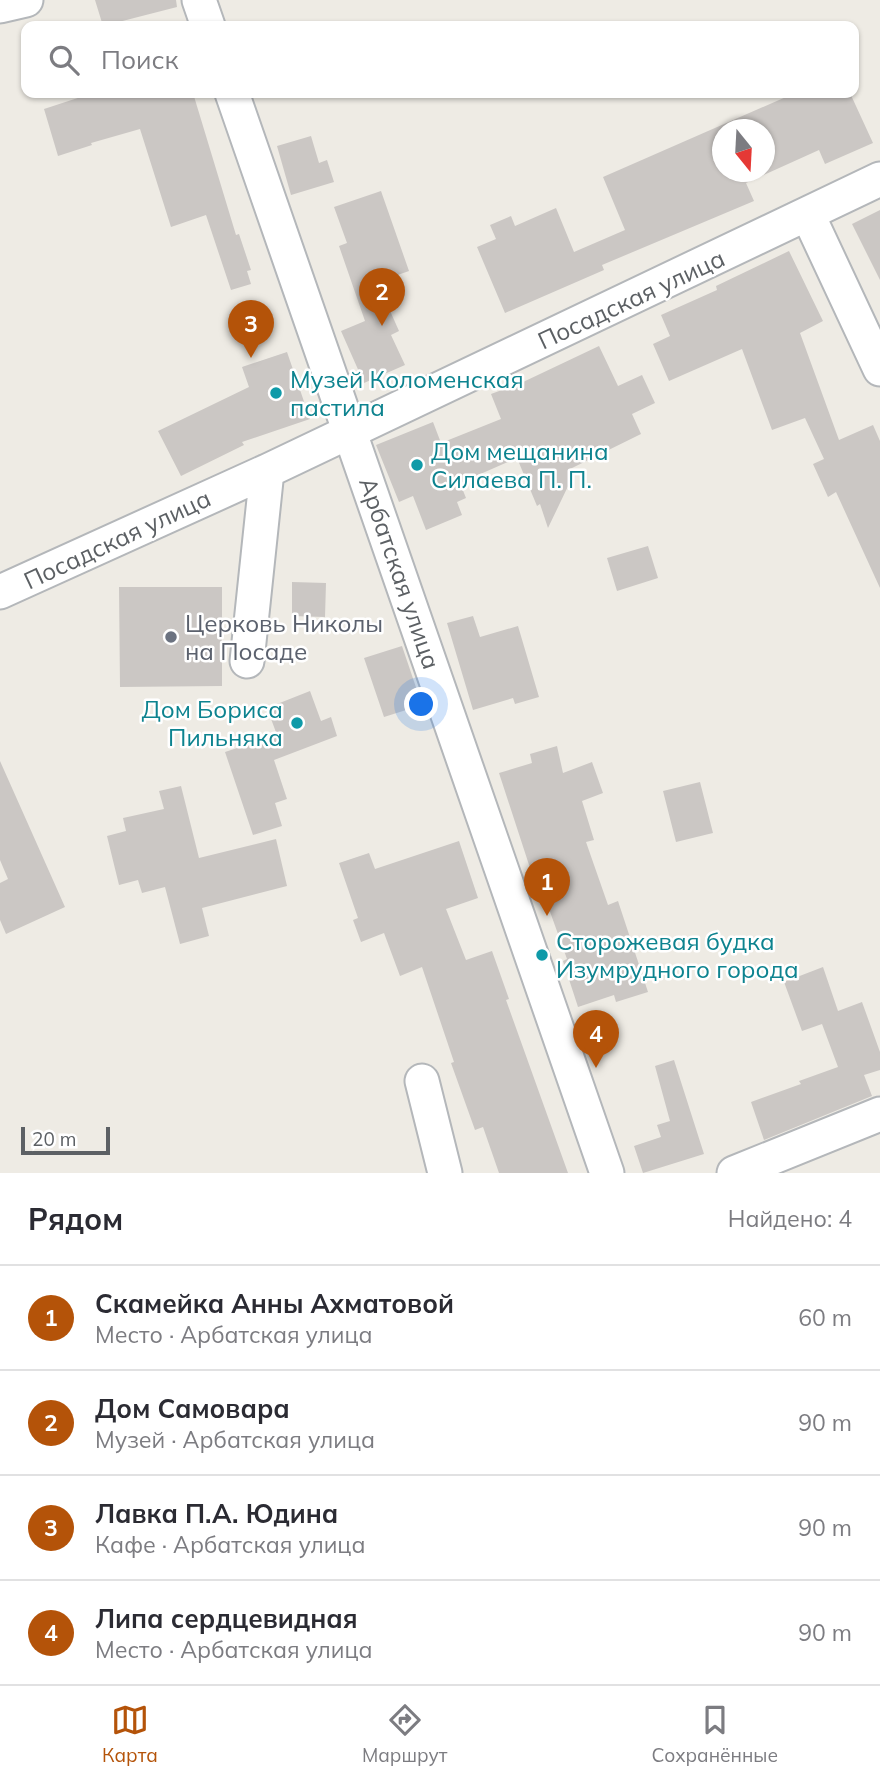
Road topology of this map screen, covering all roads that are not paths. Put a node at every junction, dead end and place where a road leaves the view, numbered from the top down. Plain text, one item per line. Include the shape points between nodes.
1 (26, 0) edge
2 (199, 0) edge
3 (0, 6) edge
4 (206, 21) edge
5 (234, 98) edge
6 (880, 179) edge
7 (808, 215) junction
8 (880, 369) edge
9 (351, 431) junction
10 (267, 471) junction
11 (0, 592) edge
12 (247, 661) dead end
13 (422, 1081) dead end
14 (880, 1114) edge
15 (445, 1173) edge
16 (607, 1173) edge
17 (734, 1173) edge

1 - 3 street
2 - 4 street
5 - 9 street, Арбатская улица
6 - 7 street, Посадская улица
7 - 8 street
7 - 9 street, Посадская улица
9 - 10 street, Посадская улица
9 - 16 street, Арбатская улица
10 - 11 street, Посадская улица
10 - 12 street
13 - 15 street
14 - 17 street

